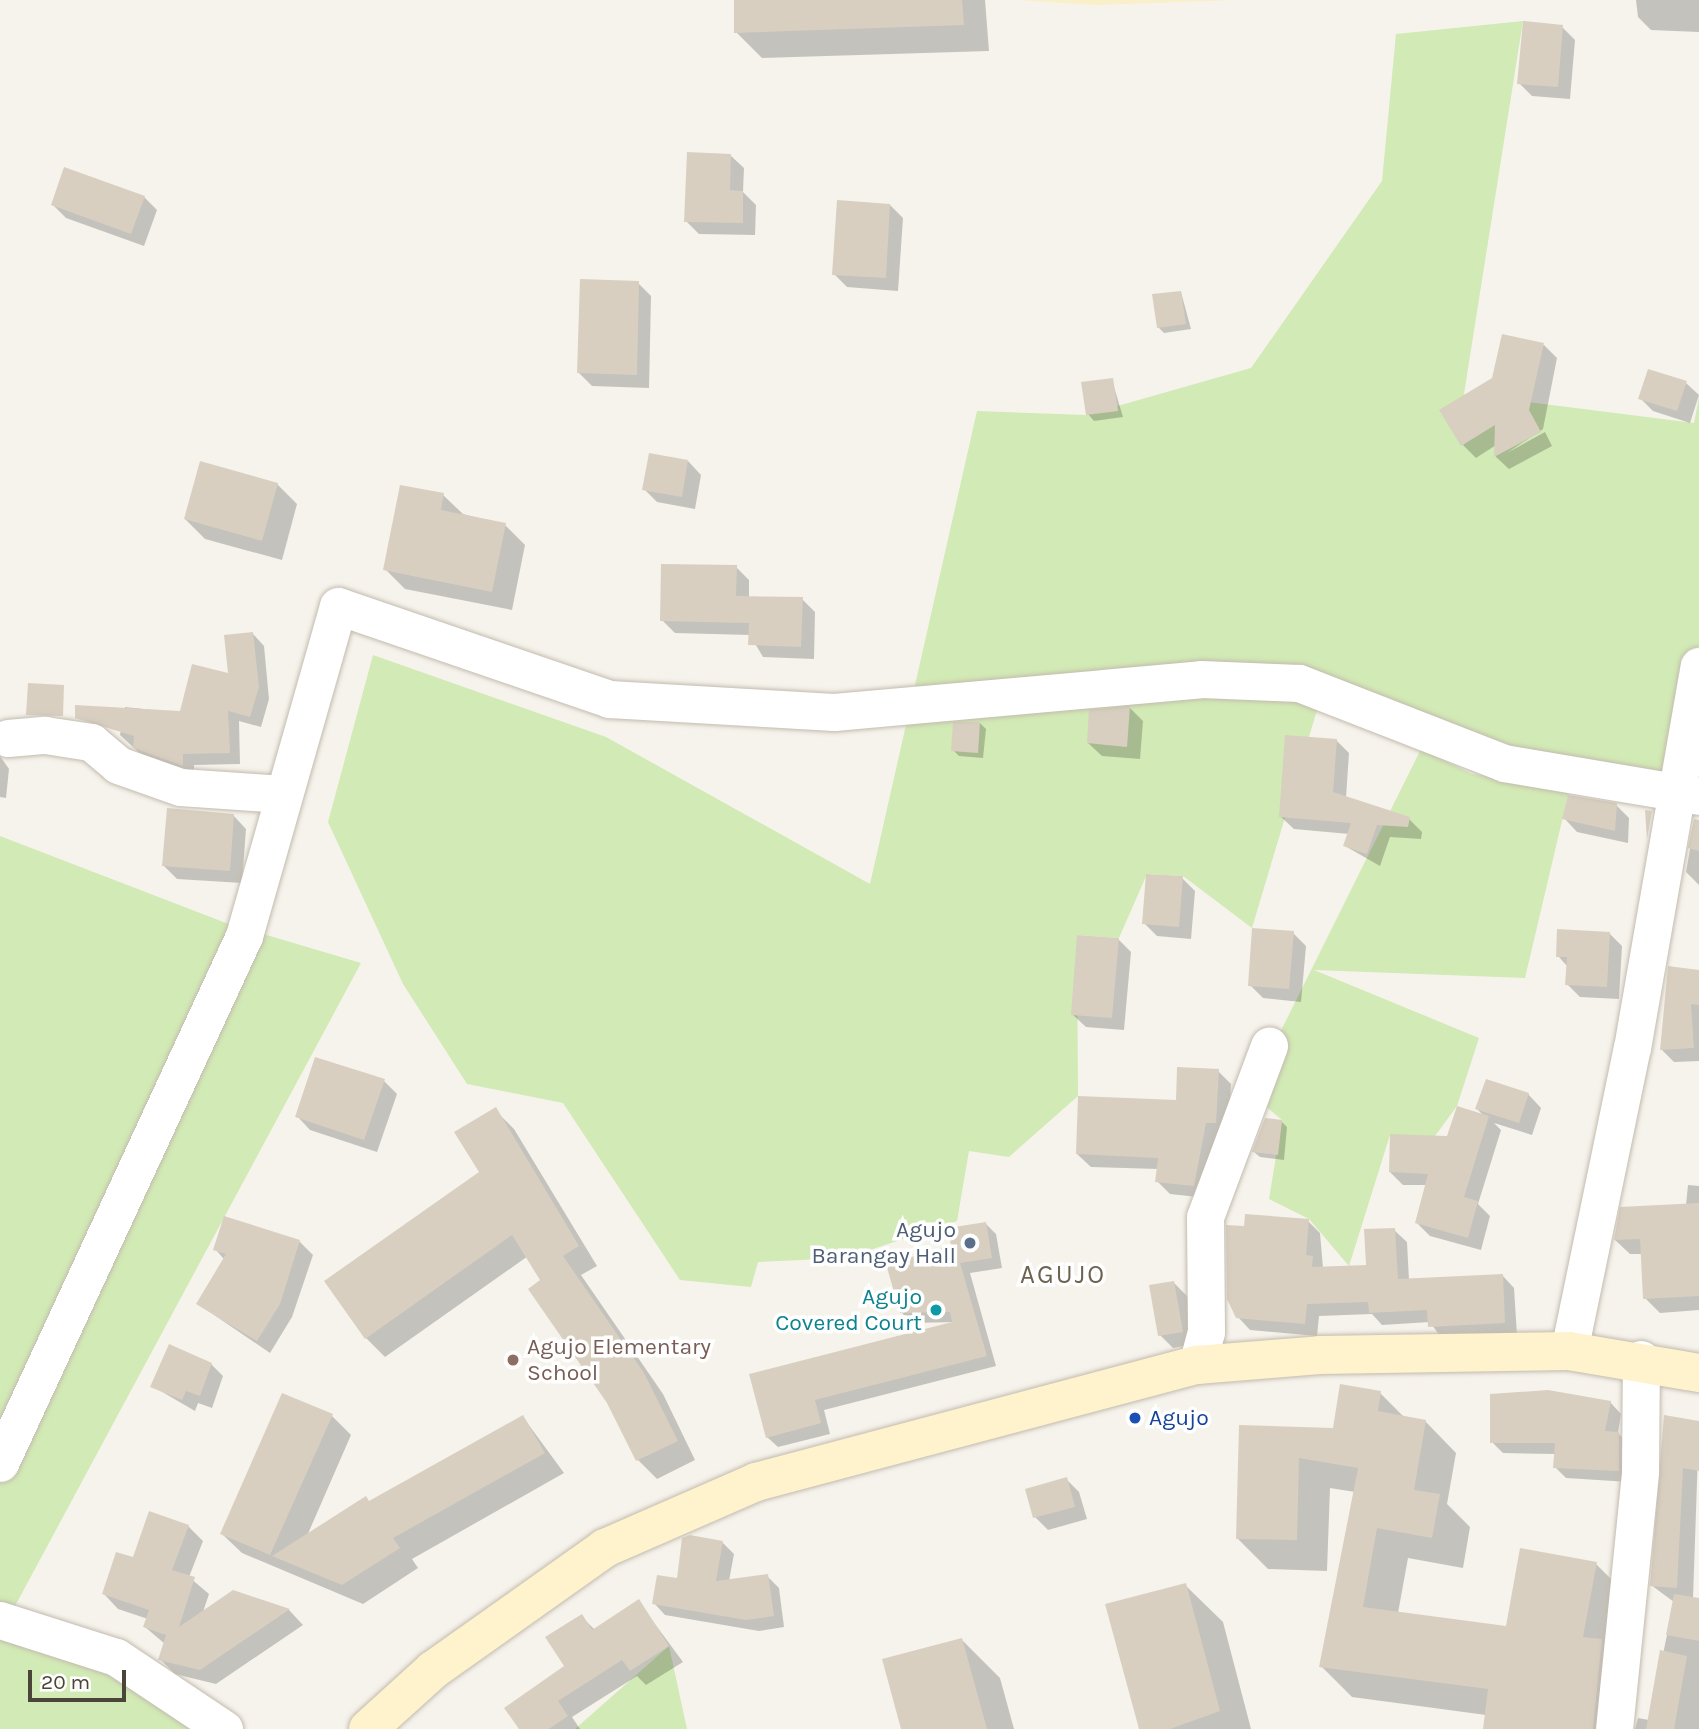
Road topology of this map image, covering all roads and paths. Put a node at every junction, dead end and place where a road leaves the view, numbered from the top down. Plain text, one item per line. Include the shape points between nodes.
1 (1699, 666) edge
2 (8, 738) dead end
3 (1686, 791) edge
4 (283, 794) junction
5 (1269, 1046) dead end
6 (1569, 1351) junction
7 (1641, 1359) junction
8 (1197, 1365) junction
9 (1699, 1373) edge
10 (0, 1463) edge
11 (0, 1620) edge
12 (224, 1729) edge
13 (368, 1729) edge
14 (1614, 1729) edge

1 - 3 street
2 - 4 street via 45,734 91,742 118,765 180,787
3 - 4 street via 1504,763 1299,683 1201,679 834,712 609,699 338,606
3 - 6 street
4 - 10 street via 244,936
5 - 8 street via 1205,1217 1206,1332
6 - 7 main road
6 - 8 main road via 1320,1354
7 - 9 main road
7 - 14 street via 1640,1471
8 - 13 main road via 756,1482 617,1542 433,1670
11 - 12 street via 116,1657

